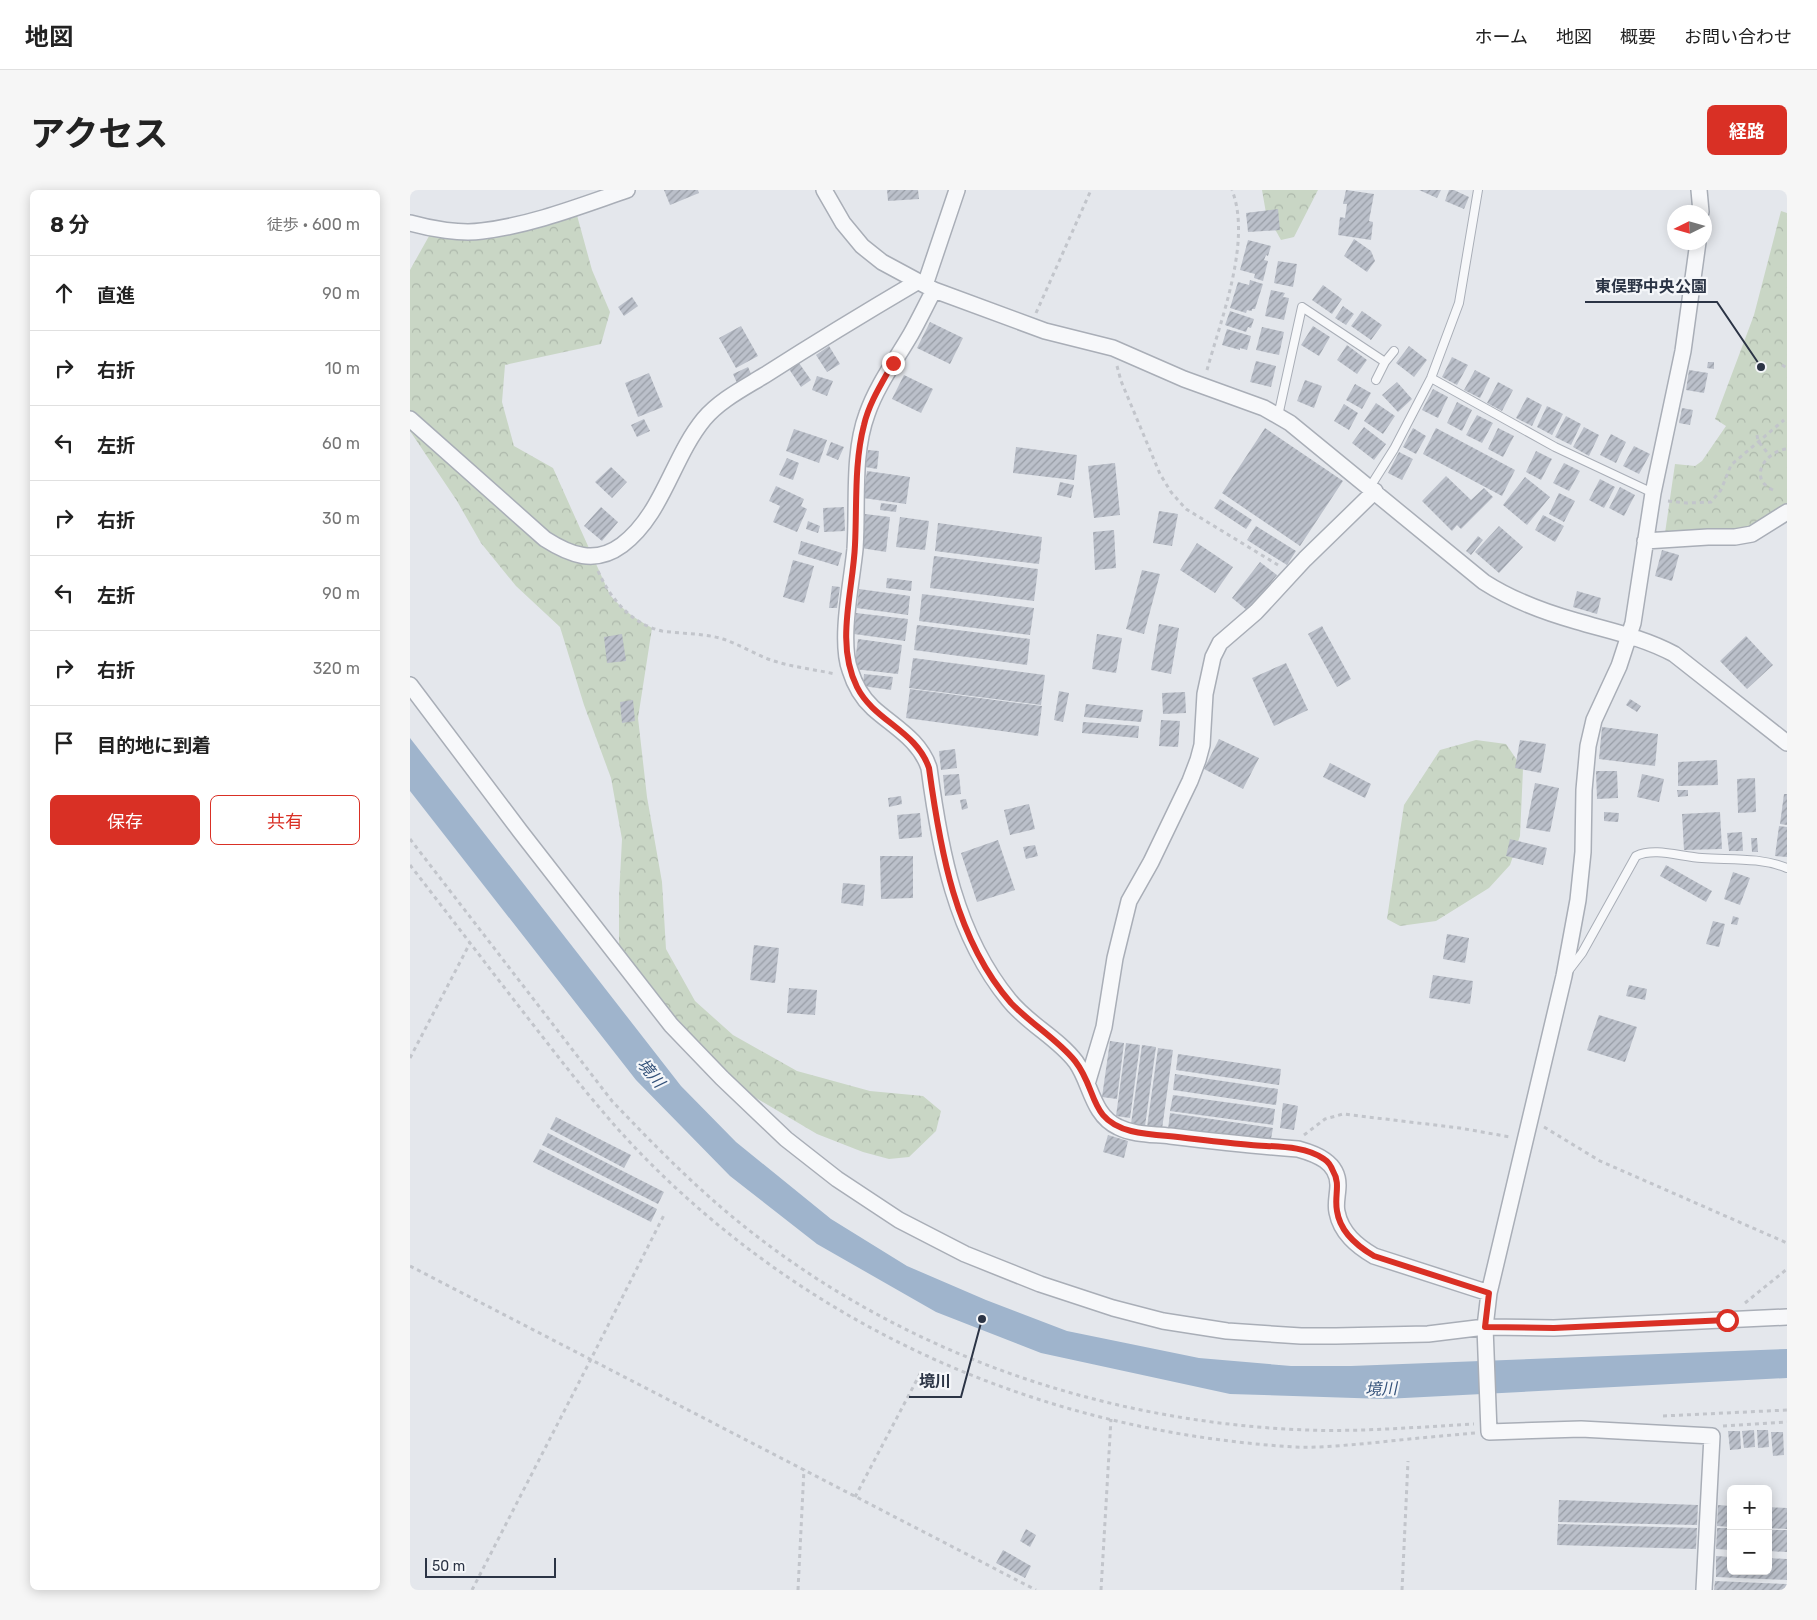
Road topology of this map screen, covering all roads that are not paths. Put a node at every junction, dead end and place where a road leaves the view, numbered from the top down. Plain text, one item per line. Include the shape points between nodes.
1 (627, 190) edge
2 (824, 190) edge
3 (957, 190) edge
4 (1478, 190) edge
5 (1699, 190) edge
6 (1700, 205) edge
7 (410, 223) edge
8 (1697, 250) edge
9 (925, 286) junction
10 (1394, 351) dead end
11 (1385, 362) junction
12 (1431, 378) junction
13 (1376, 380) dead end
14 (1278, 416) junction
15 (410, 420) edge
16 (1372, 489) junction
17 (1653, 496) junction
18 (1787, 512) edge
19 (1645, 541) junction
20 (1628, 634) junction
21 (410, 684) edge
22 (1787, 743) edge
23 (1787, 868) edge
24 (1564, 976) junction
25 (1087, 1084) junction
26 (1489, 1293) junction
27 (1787, 1317) edge
28 (1485, 1332) junction
29 (1704, 1590) edge

1 - 7 street via 527,222 481,232 433,229
2 - 9 street via 844,224 862,246 882,262
3 - 9 street
4 - 12 lane via 1459,303
5 - 6 street
8 - 17 street via 1683,351
9 - 14 street via 1045,331 1113,348
9 - 15 street via 775,368 718,406 704,418 647,518 622,545 601,556 574,554 545,539
9 - 25 street via 912,334 873,400 863,426 846,639 849,668 858,689 872,707 925,755 954,894 983,963 1010,1002 1076,1062
10 - 11 lane
11 - 13 lane
11 - 14 lane via 1302,306
12 - 16 lane
12 - 17 lane
14 - 16 street
16 - 20 street via 1500,592 1575,621
16 - 25 street via 1256,612 1220,643 1213,657 1198,760 1127,908 1104,1027
17 - 19 street
18 - 19 street via 1752,534
19 - 20 street
20 - 22 street via 1674,654
20 - 24 street via 1619,666 1594,720 1588,746 1578,900
21 - 28 street via 671,1026 786,1139 837,1179 899,1220 965,1254 1040,1284 1163,1322 1226,1331 1301,1336
23 - 24 lane via 1765,862 1644,852 1636,856 1582,953
24 - 26 street
25 - 26 street via 1097,1108 1105,1119 1118,1127 1146,1135 1310,1152 1324,1159 1337,1177 1336,1212 1350,1238 1360,1248 1374,1256
26 - 28 street
27 - 28 street
28 - 29 street via 1488,1425 1712,1436

